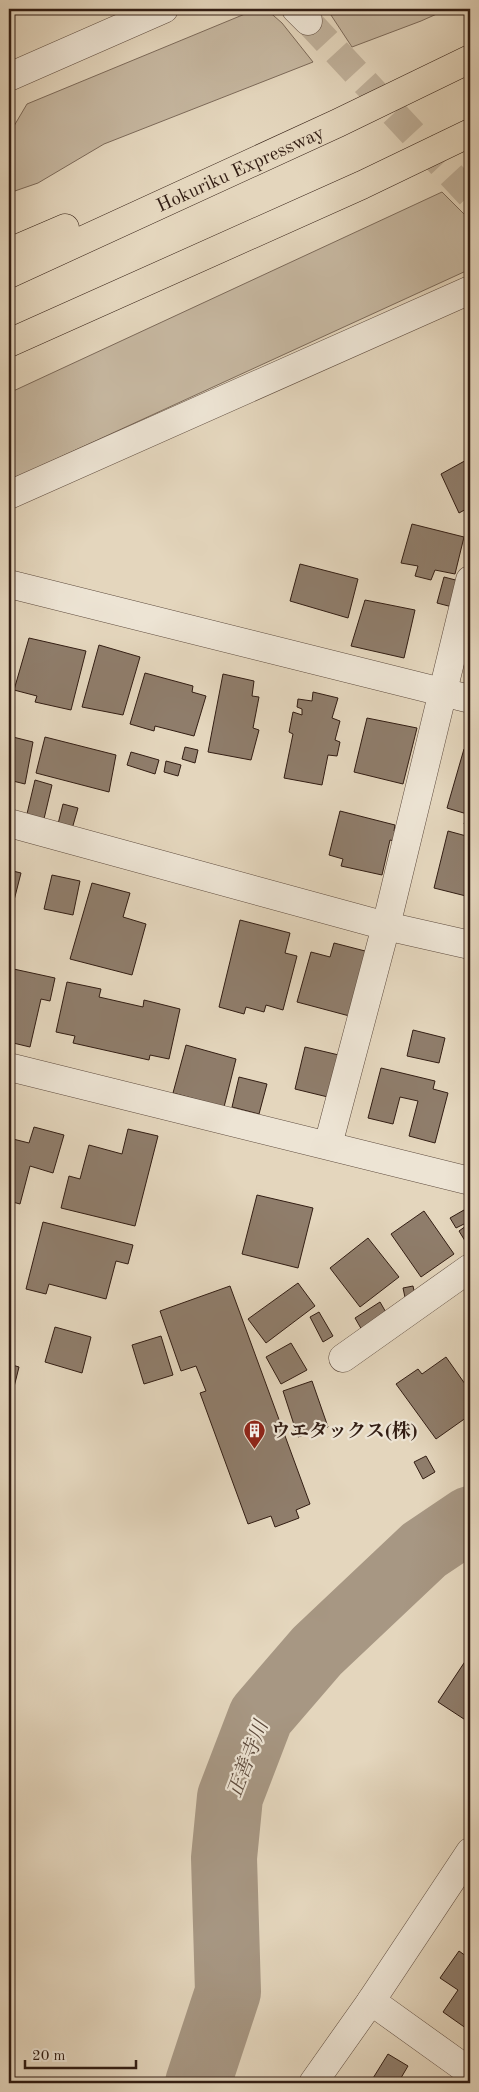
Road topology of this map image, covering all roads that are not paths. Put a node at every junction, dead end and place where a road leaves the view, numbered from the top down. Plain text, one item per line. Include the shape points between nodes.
1 (164, 9) edge
2 (470, 59) edge
3 (9, 77) edge
4 (338, 123) junction
5 (470, 133) edge
6 (9, 252) edge
7 (9, 274) edge
8 (470, 290) edge
9 (9, 343) edge
10 (9, 496) edge
11 (470, 580) edge
12 (9, 584) edge
13 (443, 693) junction
14 (470, 699) edge
15 (9, 823) edge
16 (386, 926) junction
17 (470, 946) edge
18 (9, 1067) edge
19 (328, 1145) junction
20 (470, 1181) edge
21 (470, 1268) edge
22 (343, 1358) dead end
23 (470, 1852) edge
24 (371, 2001) junction
25 (470, 2072) edge
26 (312, 2083) edge

1 - 3 street
2 - 4 highway, Hokuriku Expressway
4 - 6 highway via 222,161
4 - 7 highway, Hokuriku Expressway
5 - 9 highway via 362,185
8 - 10 street
11 - 13 street
12 - 13 street
13 - 14 street
13 - 16 street
15 - 16 street
16 - 17 street
16 - 19 street
18 - 19 street
19 - 20 street
21 - 22 street
23 - 24 street
24 - 25 street
24 - 26 street

